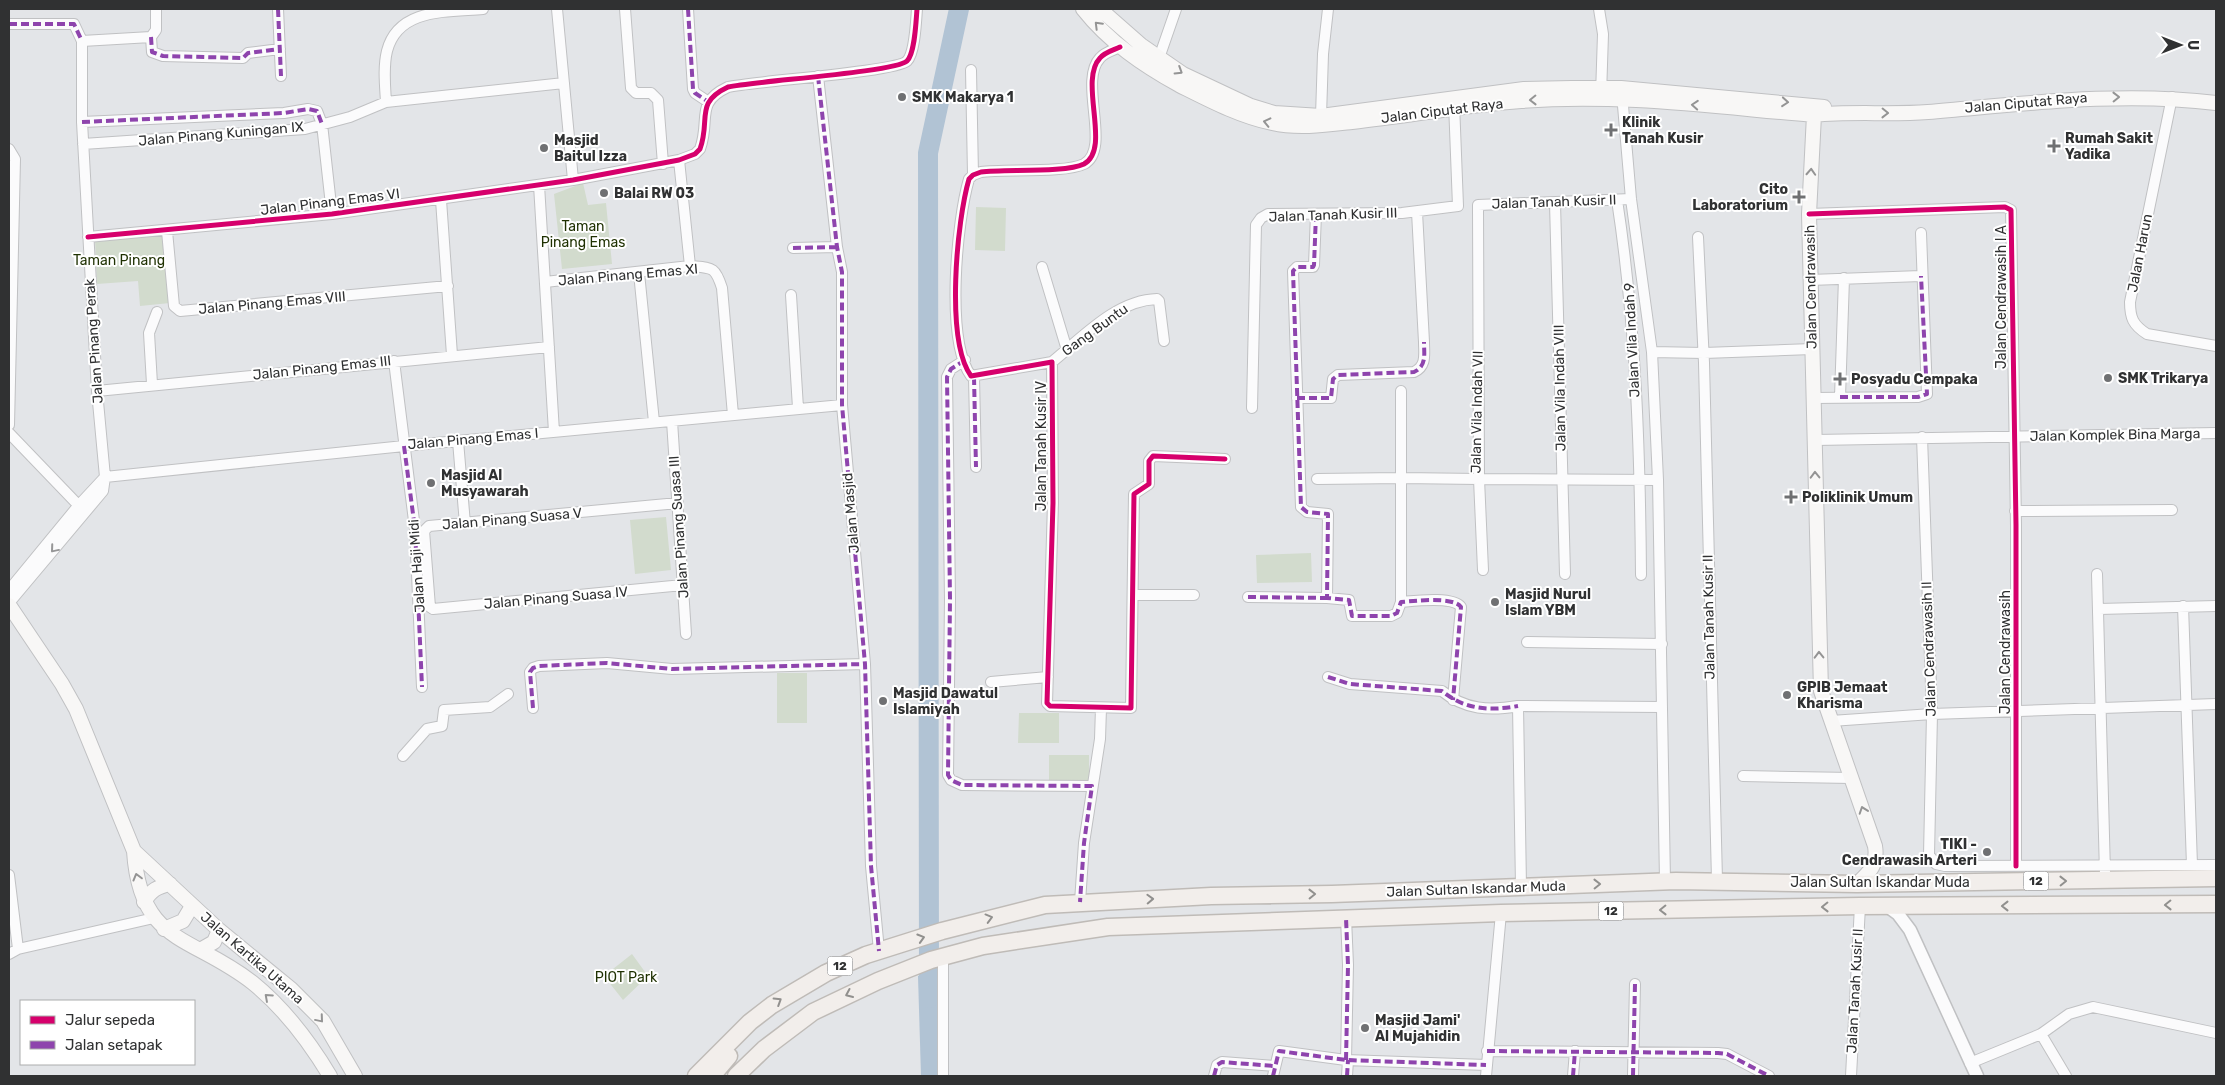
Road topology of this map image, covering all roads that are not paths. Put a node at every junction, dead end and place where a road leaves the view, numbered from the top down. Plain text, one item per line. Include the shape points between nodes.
1 (156, 9) edge
2 (278, 9) edge
3 (482, 9) edge
4 (557, 9) edge
5 (625, 9) edge
6 (688, 9) edge
7 (917, 9) edge
8 (1084, 9) edge
9 (1100, 9) edge
10 (1176, 9) edge
11 (1328, 9) edge
12 (1599, 9) edge
13 (9, 24) edge
14 (151, 37) junction
15 (82, 42) junction
16 (1120, 47) junction
17 (280, 49) junction
18 (1159, 58) junction
19 (971, 70) dead end
20 (281, 76) dead end
21 (818, 76) junction
22 (564, 83) junction
23 (1601, 94) junction
24 (1622, 94) junction
25 (2172, 97) junction
26 (707, 100) junction
27 (386, 102) junction
28 (1454, 103) junction
29 (2216, 103) edge
30 (1817, 110) junction
31 (1321, 116) junction
32 (82, 122) junction
33 (322, 123) junction
34 (83, 144) junction
35 (11, 151) edge
36 (679, 160) junction
37 (663, 164) junction
38 (973, 174) junction
39 (573, 180) junction
40 (539, 185) junction
41 (1631, 199) junction
42 (441, 200) junction
43 (1618, 200) junction
44 (1555, 203) junction
45 (1478, 205) joint
46 (1417, 212) junction
47 (332, 214) junction
48 (1316, 214) junction
49 (1809, 214) junction
50 (167, 231) junction
51 (1921, 233) dead end
52 (88, 237) junction
53 (1698, 237) dead end
54 (837, 247) junction
55 (793, 248) dead end
56 (690, 266) junction
57 (1042, 267) dead end
58 (639, 273) junction
59 (1921, 276) junction
60 (1844, 278) junction
61 (1810, 280) junction
62 (545, 282) junction
63 (448, 286) junction
64 (790, 296) dead end
65 (157, 312) dead end
66 (1164, 340) dead end
67 (2216, 346) edge
68 (549, 347) junction
69 (1812, 349) junction
70 (1067, 350) junction
71 (1652, 352) junction
72 (1704, 353) junction
73 (452, 355) junction
74 (964, 360) junction
75 (394, 361) junction
76 (1052, 362) junction
77 (974, 377) junction
78 (152, 384) junction
79 (1401, 390) dead end
80 (96, 392) junction
81 (1840, 397) junction
82 (1297, 398) junction
83 (1814, 398) junction
84 (842, 404) junction
85 (798, 408) junction
86 (1252, 408) dead end
87 (733, 415) junction
88 (672, 421) junction
89 (654, 422) junction
90 (9, 425) edge
91 (9, 432) edge
92 (554, 432) junction
93 (2216, 433) edge
94 (2013, 437) junction
95 (1922, 438) junction
96 (1815, 440) junction
97 (458, 441) junction
98 (404, 446) junction
99 (1225, 459) dead end
100 (976, 467) dead end
101 (105, 477) junction
102 (1317, 478) dead end
103 (1400, 478) junction
104 (1562, 478) junction
105 (1479, 479) junction
106 (1640, 480) junction
107 (1658, 480) junction
108 (678, 503) junction
109 (82, 509) junction
110 (2172, 510) dead end
111 (2016, 511) junction
112 (465, 524) junction
113 (1483, 570) dead end
114 (1565, 574) dead end
115 (2097, 574) dead end
116 (1641, 575) dead end
117 (683, 586) junction
118 (9, 590) edge
119 (1133, 595) junction
120 (1194, 595) dead end
121 (1248, 597) dead end
122 (1327, 598) junction
123 (1401, 602) junction
124 (9, 604) edge
125 (2183, 606) junction
126 (2216, 606) edge
127 (430, 607) joint
128 (2099, 610) junction
129 (686, 634) dead end
130 (1527, 642) dead end
131 (1662, 644) junction
132 (865, 664) junction
133 (1048, 677) junction
134 (1328, 678) dead end
135 (991, 682) dead end
136 (422, 687) dead end
137 (508, 694) dead end
138 (1453, 700) junction
139 (2216, 704) edge
140 (1518, 706) junction
141 (2187, 706) junction
142 (1662, 707) junction
143 (533, 708) dead end
144 (1101, 708) junction
145 (2100, 709) junction
146 (2016, 711) junction
147 (1932, 714) junction
148 (1831, 721) junction
149 (403, 756) dead end
150 (1743, 776) dead end
151 (1852, 778) junction
152 (1092, 786) junction
153 (134, 851) junction
154 (2192, 865) junction
155 (2216, 865) edge
156 (1944, 866) junction
157 (2016, 866) junction
158 (2105, 873) junction
159 (2002, 874) junction
160 (9, 875) edge
161 (2216, 878) edge
162 (1717, 880) junction
163 (1665, 882) junction
164 (1945, 883) junction
165 (170, 884) junction
166 (1856, 884) junction
167 (1521, 886) junction
168 (144, 902) junction
169 (1080, 902) junction
170 (2216, 904) edge
171 (192, 906) junction
172 (1860, 906) junction
173 (1887, 906) junction
174 (1923, 906) junction
175 (1501, 913) junction
176 (154, 918) junction
177 (1346, 918) junction
178 (164, 929) junction
179 (219, 930) junction
180 (1910, 930) junction
181 (235, 943) junction
182 (200, 950) junction
183 (879, 951) junction
184 (13, 952) edge
185 (937, 959) junction
186 (221, 962) junction
187 (1635, 984) dead end
188 (758, 1016) junction
189 (2216, 1033) edge
190 (2041, 1034) junction
191 (775, 1042) junction
192 (1487, 1051) junction
193 (1576, 1052) junction
194 (1635, 1054) junction
195 (1347, 1060) junction
196 (1970, 1063) junction
197 (1486, 1065) junction
198 (1274, 1071) edge
199 (330, 1076) edge
200 (356, 1076) edge
201 (696, 1076) edge
202 (712, 1076) edge
203 (736, 1076) edge
204 (753, 1076) edge
205 (943, 1076) edge
206 (1214, 1076) edge
207 (1346, 1076) edge
208 (1486, 1076) edge
209 (1573, 1076) edge
210 (1633, 1076) edge
211 (1769, 1076) edge
212 (1851, 1076) edge
213 (1977, 1076) edge
214 (2066, 1076) edge

1 - 14 street via 156,30
2 - 17 street
3 - 27 street via 416,16 398,29 386,52
4 - 22 street
5 - 37 street via 631,88 636,93 651,93 658,100
6 - 26 street via 692,89
7 - 21 street via 911,54 902,65
16 -> 8 main road, Jalan Ciputat Raya
9 - 18 main road, Jalan Ciputat Raya
10 - 18 street
11 - 31 street
12 - 23 street via 1603,34
13 - 15 street via 74,24
14 - 15 street
14 - 17 street via 152,52 163,56 243,58 248,53
15 - 32 street, Jalan Pinang Perak
28 -> 16 main road, Jalan Ciputat Raya via 1318,126 1273,124 1246,117 1200,96 1155,72
16 - 38 street via 1099,58 1094,71 1095,146 1089,160 1070,167
17 - 20 street
18 -> 31 main road, Jalan Ciputat Raya via 1209,88 1252,106 1292,115
19 - 38 street
21 - 26 street via 728,86
21 - 54 street, Jalan Masjid
22 - 27 street, Jalan Pinang Kuningan IX
22 - 39 street
23 - 24 main road, Jalan Ciputat Raya
23 - 28 main road, Jalan Ciputat Raya via 1524,89
24 - 30 main road, Jalan Ciputat Raya
24 - 41 street, Jalan Tanah Kusir II
25 - 29 main road, Jalan Ciputat Raya
30 -> 25 main road, Jalan Ciputat Raya via 1903,114 2086,98
25 - 67 street, Jalan Harun via 2132,293 2130,318 2146,334
26 - 36 street, Jalan Pinang Emas VI via 700,149
27 - 33 street, Jalan Pinang Kuningan IX via 350,117
28 - 31 main road, Jalan Ciputat Raya
28 - 46 street, Jalan Tanah Kusir III via 1462,204
49 -> 30 main road, Jalan Cendrawasih
32 - 33 street, Jalan Pinang Emas VI via 284,113 308,109 317,111
32 - 34 street, Jalan Pinang Perak
33 - 34 street, Jalan Pinang Kuningan IX via 305,129 275,132
33 - 47 street, Jalan Pinang Emas VI
34 - 52 street, Jalan Pinang Perak
35 - 90 street via 15,159
36 - 37 street, Jalan Pinang Emas VI
36 - 56 street
37 - 39 street, Jalan Pinang Emas VI
38 - 74 street via 967,186 955,274 958,335
39 - 40 street, Jalan Pinang Emas VI
40 - 42 street, Jalan Pinang Emas VI
40 - 62 street
41 - 43 street, Jalan Tanah Kusir II
41 - 71 street, Jalan Tanah Kusir II
42 - 47 street, Jalan Pinang Emas VI
42 - 63 street
43 - 44 street, Jalan Tanah Kusir II
43 - 106 street, Jalan Vila Indah 9 via 1629,273
44 - 45 street, Jalan Tanah Kusir II
44 - 104 street, Jalan Vila Indah VIII
45 - 105 street, Jalan Vila Indah VII
46 - 48 street, Jalan Tanah Kusir III
46 - 82 street via 1424,342 1421,369 1338,375 1333,379 1332,398
47 - 50 street, Jalan Pinang Emas VI
48 - 82 street via 1314,265 1297,267 1293,272
48 - 86 street, Jalan Tanah Kusir III via 1268,214 1256,225
49 - 61 main road, Jalan Cendrawasih
49 - 94 street, Jalan Cendrawasih I A via 2005,207 2011,210
50 - 52 street, Jalan Pinang Emas VI
50 - 63 street, Jalan Pinang Emas VIII via 174,306 180,311
51 - 59 street
52 - 80 street, Jalan Pinang Perak
53 - 72 street, Jalan Tanah Kusir II
54 - 55 street
54 - 84 street, Jalan Masjid via 842,272
56 - 58 street, Jalan Pinang Emas XI
56 - 87 street, Jalan Pinang Emas XI via 716,271 722,288
57 - 70 street
58 - 62 street, Jalan Pinang Emas XI
58 - 89 street
59 - 60 street
59 - 81 street via 1926,394 1918,397
60 - 61 street
60 - 81 street
61 - 69 main road, Jalan Cendrawasih
62 - 68 street
63 - 73 street
64 - 85 street
65 - 78 street via 148,333
66 - 70 street, Gang Buntu via 1159,301 1154,299 1128,305
68 - 73 street, Jalan Pinang Emas III
68 - 92 street
69 - 72 street
69 - 83 main road, Jalan Cendrawasih
70 - 76 street, Gang Buntu
71 - 72 street
71 - 107 street, Jalan Tanah Kusir II
72 - 162 street, Jalan Tanah Kusir II
73 - 75 street, Jalan Pinang Emas III
74 - 77 street via 969,374
74 - 152 street via 951,368 947,376 948,775 962,785
75 - 78 street, Jalan Pinang Emas III
75 - 98 street, Jalan Haji Midi
76 - 77 street, Jalan Tanah Kusir IV
76 - 133 street, Jalan Tanah Kusir IV via 1054,457
77 - 100 street
78 - 80 street, Jalan Pinang Emas III
79 - 103 street
80 - 101 street, Jalan Pinang Perak
81 - 83 street
82 - 122 street via 1301,508 1306,512 1325,513 1329,518
83 - 96 main road, Jalan Cendrawasih
84 - 85 street, Jalan Pinang Emas I
84 - 132 street, Jalan Masjid
85 - 87 street, Jalan Pinang Emas I
87 - 88 street, Jalan Pinang Emas I
88 - 89 street, Jalan Pinang Emas I
88 - 108 street, Jalan Pinang Suasa III
89 - 92 street, Jalan Pinang Emas I
91 - 109 street
92 - 97 street, Jalan Pinang Emas I
93 - 94 street, Jalan Komplek Bina Marga
94 - 95 street
94 - 111 street, Jalan Cendrawasih
95 - 96 street
95 - 147 street, Jalan Cendrawasih II
148 -> 96 main road, Jalan Cendrawasih via 1821,691
97 - 98 street, Jalan Pinang Emas I
97 - 112 street
98 - 101 street, Jalan Pinang Emas I
98 - 136 street, Jalan Haji Midi via 415,529
99 - 119 street, Jalan Tanah Kusir IV via 1153,456 1149,461 1149,484 1134,497
101 - 109 street, Jalan Pinang Perak via 103,491
102 - 103 street, Jalan Vila Indah VII
103 - 105 street, Jalan Vila Indah VII
103 - 123 street
104 - 105 street
104 - 106 street
104 - 114 street, Jalan Vila Indah VIII
105 - 113 street
106 - 107 street
106 - 116 street, Jalan Vila Indah 9
107 - 131 street, Jalan Tanah Kusir II
108 - 112 street, Jalan Pinang Suasa V
108 - 117 street, Jalan Pinang Suasa III
109 - 118 street, Jalan Pinang Perak
109 -> 124 street, Jalan Pinang Perak
110 - 111 street
111 - 146 street, Jalan Cendrawasih
112 - 127 street, Jalan Pinang Suasa V via 429,526 424,531
115 - 128 street
117 - 127 street, Jalan Pinang Suasa IV
117 - 129 street, Jalan Pinang Suasa III
119 - 120 street
119 - 144 street, Jalan Tanah Kusir IV via 1131,706
121 - 122 street
122 - 123 street via 1349,600 1351,615 1355,616 1394,616
123 - 138 street via 1449,601 1461,607
124 - 153 main road, Jalan Kartika Utama via 76,709
125 - 126 street
125 - 128 street
125 - 141 street
128 - 145 street
130 - 131 street
131 - 142 street, Jalan Tanah Kusir II
132 - 143 street via 672,669 607,663 539,666 530,672
132 - 183 street, Jalan Masjid via 872,866
133 - 135 street
133 - 144 street, Jalan Tanah Kusir IV via 1047,703 1050,706
134 - 138 street via 1350,684 1442,690
137 - 149 street via 490,707 444,710 442,726 427,729
138 - 140 street via 1493,710
139 - 141 street, Jalan Cendrawasih
140 - 142 street
140 - 167 street
141 - 145 street, Jalan Cendrawasih
141 - 154 street
142 - 163 street, Jalan Tanah Kusir II
144 - 152 street via 1100,739
145 - 146 street, Jalan Cendrawasih
145 - 158 street
146 - 147 street, Jalan Cendrawasih
146 - 157 street, Jalan Cendrawasih
147 - 148 street, Jalan Cendrawasih
147 - 156 street, Jalan Cendrawasih II via 1929,855 1932,861
148 - 151 main road, Jalan Cendrawasih
150 - 151 street
166 -> 151 main road, Jalan Cendrawasih via 1870,872 1876,856
152 - 169 street
153 - 165 main road, Jalan Kartika Utama
168 -> 153 main road, Jalan Kartika Utama via 135,871
154 - 155 street
154 - 158 street
156 - 159 street
156 - 164 street
157 - 158 street
157 - 159 street
159 -> 158 highway, Jalan Sultan Iskandar Muda / 12
158 - 161 highway, Jalan Sultan Iskandar Muda / 12
159 - 164 highway, Jalan Sultan Iskandar Muda / 12
160 - 184 street
162 - 163 highway, Jalan Sultan Iskandar Muda / 12
162 - 166 highway, Jalan Sultan Iskandar Muda / 12
167 -> 163 highway, Jalan Sultan Iskandar Muda / 12
164 - 166 highway, Jalan Sultan Iskandar Muda / 12
165 - 168 main road via 158,887
165 - 171 main road, Jalan Kartika Utama
169 -> 167 highway, Jalan Sultan Iskandar Muda / 12
168 - 176 main road, Jalan Kartika Utama
183 -> 169 highway, Jalan Sultan Iskandar Muda / 12 via 993,917 1046,905
170 -> 174 highway, Jalan Sultan Iskandar Muda / 12
171 - 178 main road via 183,921
171 - 179 main road, Jalan Kartika Utama
172 - 173 highway, Jalan Sultan Iskandar Muda / 12
172 -> 175 highway, Jalan Sultan Iskandar Muda / 12
172 - 212 street, Jalan Tanah Kusir II
173 - 174 highway, Jalan Sultan Iskandar Muda / 12
173 - 180 street
174 - 180 street via 1914,915
175 - 177 highway, Jalan Sultan Iskandar Muda / 12
175 - 192 street
176 - 178 main road, Jalan Kartika Utama
176 - 184 street
177 - 185 highway, Jalan Sultan Iskandar Muda / 12 via 1108,927 999,943
177 - 195 street
178 - 182 main road, Jalan Kartika Utama
179 - 181 main road, Jalan Kartika Utama
179 - 182 main road via 214,942
180 - 196 street
181 - 186 main road via 223,949
181 -> 200 main road, Jalan Kartika Utama via 291,989 322,1021
182 - 186 main road, Jalan Kartika Utama
188 -> 183 highway, Jalan Sultan Iskandar Muda / 12 via 814,979
185 -> 191 highway, Jalan Sultan Iskandar Muda / 12 via 813,1012
185 - 205 street
199 -> 186 main road, Jalan Kartika Utama via 315,1050 285,1013 254,984
187 - 194 street
188 - 201 highway, Jalan Sultan Iskandar Muda / 12
188 - 202 highway, Jalan Sultan Iskandar Muda / 12
189 - 190 street via 2093,1007 2069,1014
190 - 196 street
190 - 214 street
191 - 203 highway, Jalan Sultan Iskandar Muda / 12
191 - 204 highway, Jalan Sultan Iskandar Muda / 12 via 770,1055
192 - 193 street
192 - 197 street
193 - 194 street
193 - 209 street
194 - 210 street
194 - 211 street via 1727,1054
195 - 197 street
195 - 198 street via 1279,1051
195 - 207 street
196 - 213 street
197 - 208 street
198 - 206 street via 1222,1062 1217,1065

